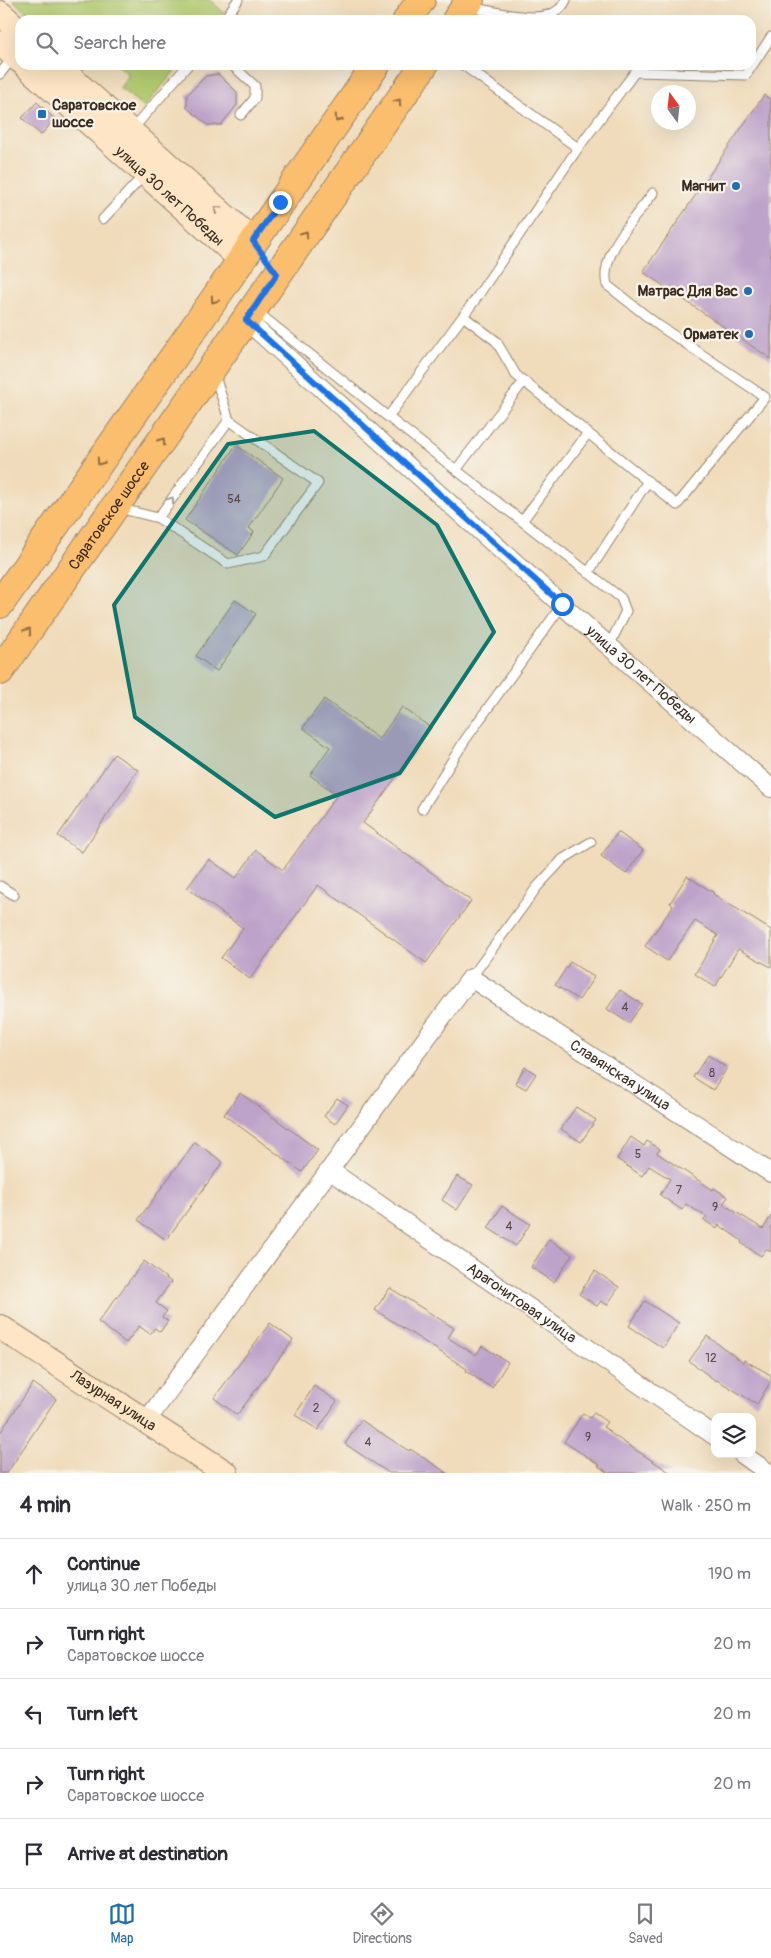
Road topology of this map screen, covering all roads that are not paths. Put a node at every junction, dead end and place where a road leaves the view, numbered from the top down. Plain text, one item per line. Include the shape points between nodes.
1 (238, 0) edge
2 (421, 0) edge
3 (566, 0) edge
4 (463, 9) edge
5 (0, 13) edge
6 (228, 15) edge
7 (410, 15) edge
8 (521, 15) edge
9 (551, 15) edge
10 (15, 26) edge
11 (771, 37) edge
12 (15, 56) edge
13 (756, 60) edge
14 (30, 70) edge
15 (63, 70) edge
16 (184, 70) edge
17 (237, 70) edge
18 (373, 70) edge
19 (420, 70) edge
20 (470, 70) edge
21 (749, 70) edge
22 (0, 74) edge
23 (241, 116) dead end
24 (130, 131) junction
25 (578, 148) junction
26 (145, 174) junction
27 (653, 193) dead end
28 (104, 219) dead end
29 (247, 251) junction
30 (277, 274) junction
31 (250, 315) junction
32 (463, 316) junction
33 (213, 369) junction
34 (524, 381) junction
35 (768, 394) edge
36 (388, 417) junction
37 (229, 420) junction
38 (588, 433) junction
39 (456, 470) junction
40 (648, 481) junction
41 (116, 507) junction
42 (158, 518) junction
43 (522, 521) junction
44 (588, 573) junction
45 (0, 604) edge
46 (562, 604) junction
47 (609, 646) junction
48 (0, 671) edge
49 (771, 788) edge
50 (422, 809) dead end
51 (591, 842) dead end
52 (0, 886) edge
53 (14, 895) dead end
54 (471, 978) junction
55 (329, 1170) junction
56 (771, 1173) edge
57 (0, 1327) edge
58 (147, 1420) junction
59 (711, 1433) edge
60 (748, 1458) edge
61 (226, 1473) edge
62 (769, 1473) edge

1 - 6 lane
2 - 7 main road
3 - 9 lane via 563,7
4 - 8 lane via 483,8
5 - 10 main road
11 - 13 lane
12 - 22 lane
14 - 26 main road, улица 30 лет Победы
15 - 24 main road
16 - 24 lane
17 - 23 lane via 254,86 255,98
18 -> 29 main road
30 -> 19 main road, Саратовское шоссе
20 - 25 lane
21 - 25 lane via 746,75 635,72
29 -> 24 main road
25 - 32 lane
26 - 28 lane
26 - 29 main road, улица 30 лет Победы
27 - 35 lane via 610,252 607,285 658,325
29 - 30 main road
29 -> 45 main road
30 - 31 main road, Саратовское шоссе
31 - 33 main road, Саратовское шоссе
31 - 36 lane
31 - 46 street, улица 30 лет Победы
32 - 34 lane via 496,341 516,375
32 - 36 lane
33 - 37 lane
41 -> 33 main road, Саратовское шоссе
34 - 38 lane
34 - 39 lane
35 - 40 lane via 678,505
36 - 39 lane
42 -> 37 lane
37 - 42 lane via 318,483 264,556 228,564
38 - 40 lane
38 - 43 lane
39 - 43 lane
40 - 44 lane
41 - 42 lane
48 -> 41 main road, Саратовское шоссе
43 - 44 lane
44 - 47 lane via 621,598 626,612
46 - 47 street, улица 30 лет Победы
46 - 50 lane via 465,740
47 - 49 street, улица 30 лет Победы
51 - 54 lane via 563,859 536,887
52 - 53 lane
54 - 55 street
54 - 56 street, Славянская улица
55 - 58 street
55 - 59 street, Арагонитовая улица
57 - 58 main road, Лазурная улица
58 - 61 main road, Лазурная улица
60 - 62 street

